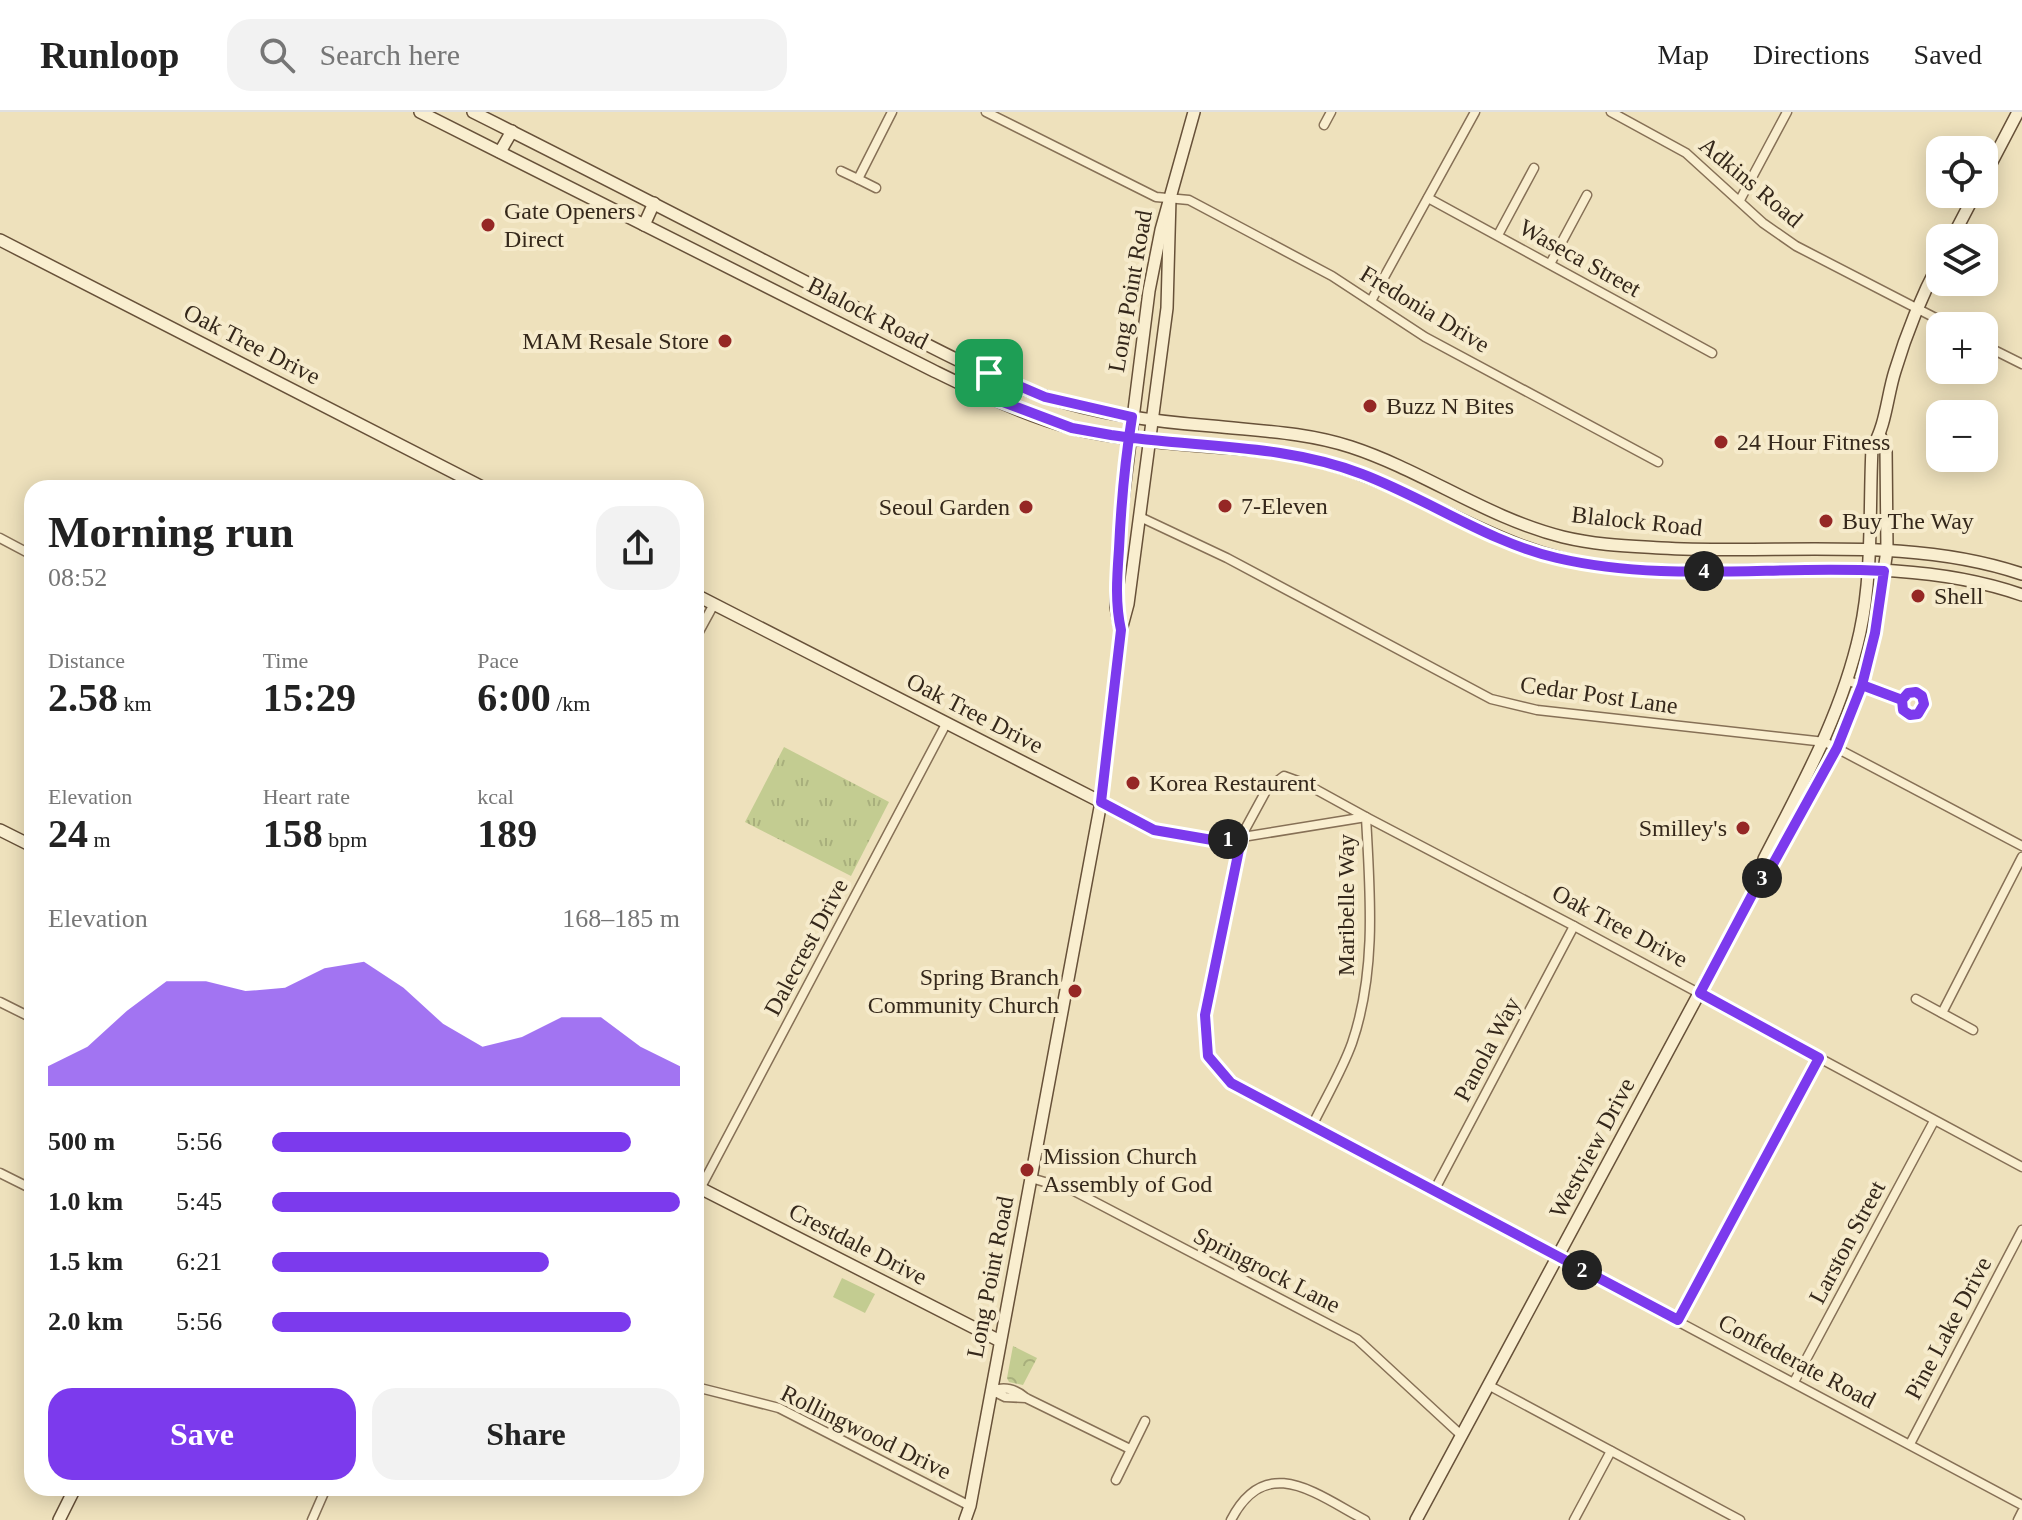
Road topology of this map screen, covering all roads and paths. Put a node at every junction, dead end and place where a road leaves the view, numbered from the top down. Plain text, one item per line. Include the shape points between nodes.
1 (420, 112) edge
2 (473, 112) edge
3 (892, 112) edge
4 (986, 112) edge
5 (1194, 112) edge
6 (1331, 112) edge
7 (1475, 112) edge
8 (1611, 112) edge
9 (1787, 112) edge
10 (2018, 112) edge
11 (1324, 125) dead end
12 (512, 131) junction
13 (1998, 150) edge
14 (500, 152) junction
15 (1534, 168) dead end
16 (841, 171) dead end
17 (858, 179) junction
18 (876, 188) dead end
19 (1587, 195) dead end
20 (1170, 198) junction
21 (1428, 198) junction
22 (1740, 200) junction
23 (654, 203) junction
24 (644, 225) junction
25 (1498, 235) junction
26 (0, 240) edge
27 (1550, 264) junction
28 (777, 267) junction
29 (1926, 287) edge
30 (772, 289) junction
31 (1371, 301) junction
32 (1916, 306) junction
33 (1926, 312) edge
34 (887, 323) junction
35 (876, 343) junction
36 (1998, 352) edge
37 (1712, 353) dead end
38 (2022, 364) edge
39 (989, 373) junction
40 (979, 393) junction
41 (1132, 417) junction
42 (1153, 420) junction
43 (1305, 435) junction
44 (1880, 436) junction
45 (1128, 438) junction
46 (1150, 441) junction
47 (1304, 456) junction
48 (1658, 462) dead end
49 (468, 480) edge
50 (1442, 489) junction
51 (1432, 507) junction
52 (1140, 517) junction
53 (0, 538) edge
54 (1599, 545) junction
55 (1870, 549) junction
56 (1887, 550) junction
57 (24, 551) edge
58 (1716, 551) junction
59 (1597, 566) junction
60 (1868, 570) junction
61 (1712, 571) junction
62 (1884, 571) junction
63 (2022, 574) edge
64 (2022, 594) edge
65 (704, 599) edge
66 (714, 604) junction
67 (704, 622) edge
68 (1121, 630) junction
69 (1846, 680) junction
70 (1862, 685) junction
71 (1902, 700) dead end
72 (946, 724) junction
73 (1825, 742) junction
74 (1837, 748) junction
75 (1101, 802) junction
76 (1366, 817) junction
77 (0, 830) edge
78 (1242, 835) junction
79 (24, 842) edge
80 (2022, 846) edge
81 (2022, 857) edge
82 (1760, 880) junction
83 (1574, 926) junction
84 (1700, 993) junction
85 (1916, 999) dead end
86 (0, 1002) edge
87 (1942, 1013) junction
88 (24, 1014) edge
89 (1973, 1030) dead end
90 (1819, 1058) junction
91 (1934, 1121) junction
92 (1312, 1126) junction
93 (2022, 1167) edge
94 (0, 1173) edge
95 (704, 1176) edge
96 (1031, 1178) junction
97 (24, 1185) edge
98 (704, 1190) edge
99 (1434, 1191) junction
100 (2022, 1230) edge
101 (1559, 1258) junction
102 (1678, 1320) junction
103 (1000, 1341) junction
104 (1794, 1382) junction
105 (1488, 1385) junction
106 (704, 1389) edge
107 (991, 1390) junction
108 (1145, 1421) dead end
109 (1461, 1435) junction
110 (1910, 1444) junction
111 (1130, 1449) junction
112 (1611, 1451) junction
113 (1116, 1480) dead end
114 (71, 1496) edge
115 (322, 1496) edge
116 (2022, 1505) edge
117 (970, 1506) junction
118 (2022, 1512) edge
119 (1734, 1519) edge
120 (59, 1520) edge
121 (312, 1520) edge
122 (967, 1520) edge
123 (1231, 1520) edge
124 (1365, 1520) edge
125 (1416, 1520) edge
126 (1574, 1520) edge
127 (2018, 1520) edge

1 - 14 main road, Blalock Road
2 - 12 main road, Blalock Road
3 - 17 street
4 - 20 street, Fredonia Drive via 1120,181
5 - 20 main road, Long Point Road
6 - 11 street
7 - 21 street
8 - 22 street, Adkins Road via 1686,153
9 - 22 street
10 - 13 main road
12 - 14 main road
12 - 23 main road, Blalock Road
14 - 24 main road, Blalock Road
15 - 25 street
16 - 17 street
17 - 18 street
19 - 27 street
20 - 31 street, Fredonia Drive via 1189,200
20 - 41 main road, Long Point Road via 1149,291
20 - 42 main road, Long Point Road via 1167,308
21 - 25 street, Waseca Street
21 - 31 street
22 - 32 street, Adkins Road via 1796,246
23 - 24 main road
23 - 28 main road, Blalock Road
24 - 30 main road, Blalock Road
25 - 27 street, Waseca Street
26 - 49 main road, Oak Tree Drive
27 - 37 street, Waseca Street
28 - 30 main road
28 - 34 main road, Blalock Road
29 - 32 main road, Westview Drive
30 - 35 main road, Blalock Road
31 - 48 street, Fredonia Drive via 1425,337
32 - 33 street, Adkins Road
32 - 44 main road, Westview Drive
34 - 35 main road
34 - 39 main road, Blalock Road
35 - 40 main road, Blalock Road
36 - 38 street
39 - 40 main road
39 - 41 main road, Blalock Road via 1045,397
40 - 45 main road, Blalock Road via 1072,428
41 - 42 main road, Blalock Road
41 - 45 main road, Long Point Road
42 - 43 main road, Blalock Road
42 - 46 main road, Long Point Road
43 - 47 main road
43 - 50 main road, Blalock Road via 1405,468
44 - 55 main road, Westview Drive via 1872,448
44 - 56 main road, Westview Drive via 1886,448
45 - 46 main road, Blalock Road
45 - 68 main road, Long Point Road via 1116,607
46 - 47 main road, Blalock Road
46 - 52 main road, Long Point Road
47 - 51 main road, Blalock Road via 1361,473
50 - 51 main road
50 - 54 main road, Blalock Road via 1519,524
51 - 59 main road, Blalock Road via 1512,544
52 - 68 main road, Long Point Road
52 - 73 street, Cedar Post Lane via 1491,699 1537,710
53 - 57 street
54 - 58 main road, Blalock Road
54 - 59 main road
55 - 56 main road, Blalock Road
55 - 58 main road, Blalock Road
55 - 60 main road, Westview Drive
56 - 62 main road, Westview Drive
56 - 63 main road, Blalock Road via 1993,564
58 - 61 main road
59 - 61 main road, Blalock Road
60 - 61 main road, Blalock Road
60 - 62 main road, Blalock Road
60 - 69 main road, Westview Drive via 1860,632
62 - 64 main road, Blalock Road via 1976,582
62 - 70 main road, Westview Drive
65 - 66 main road, Oak Tree Drive
66 - 67 street
66 - 72 main road, Oak Tree Drive
68 - 75 main road, Long Point Road
69 - 70 street
69 - 73 main road, Westview Drive
70 - 71 street
70 - 74 main road, Westview Drive
72 - 75 main road, Oak Tree Drive
72 - 95 street, Dalecrest Drive
73 - 74 street, Cedar Post Lane
73 - 82 main road, Westview Drive via 1764,859
74 - 80 street, Cedar Post Lane
74 - 82 main road, Westview Drive
75 - 78 street, Oak Tree Drive via 1154,830 1218,841
75 - 96 main road, Long Point Road
76 - 78 street, Oak Tree Drive
76 - 78 street, Oak Tree Drive via 1284,776 1267,789
76 - 83 street, Oak Tree Drive
76 - 92 street, Maribelle Way via 1368,977 1352,1043
77 - 79 main road
78 - 92 street, Confederate Road via 1205,1015 1208,1056 1231,1083
81 - 87 street
82 - 84 main road, Westview Drive
83 - 84 street, Oak Tree Drive
83 - 99 street, Panola Way
84 - 90 street, Oak Tree Drive
84 - 101 main road, Westview Drive
85 - 87 street
86 - 88 street
87 - 89 street
90 - 91 street, Oak Tree Drive
90 - 102 street
91 - 93 street, Oak Tree Drive
91 - 104 street, Larston Street
92 - 99 street, Confederate Road
94 - 97 street
96 - 103 main road, Long Point Road
96 - 109 street, Springrock Lane via 1072,1190 1357,1339
98 - 103 main road, Crestdale Drive
99 - 101 street, Confederate Road
100 - 110 street, Pine Lake Drive
101 - 102 street, Confederate Road
101 - 105 main road, Westview Drive
102 - 104 street, Confederate Road
103 - 107 main road, Long Point Road
104 - 110 street, Confederate Road
105 - 109 main road, Westview Drive
105 - 112 street
106 - 117 street, Rollingwood Drive via 779,1408
107 - 111 street via 1017,1390
107 - 117 main road, Long Point Road
108 - 111 street
109 - 125 main road, Westview Drive
110 - 116 street, Confederate Road
111 - 113 street
112 - 119 street
112 - 126 street
114 - 120 main road
115 - 121 street
117 - 122 main road, Long Point Road
118 - 127 street
123 - 124 street via 1240,1502 1257,1487 1279,1482 1303,1487

